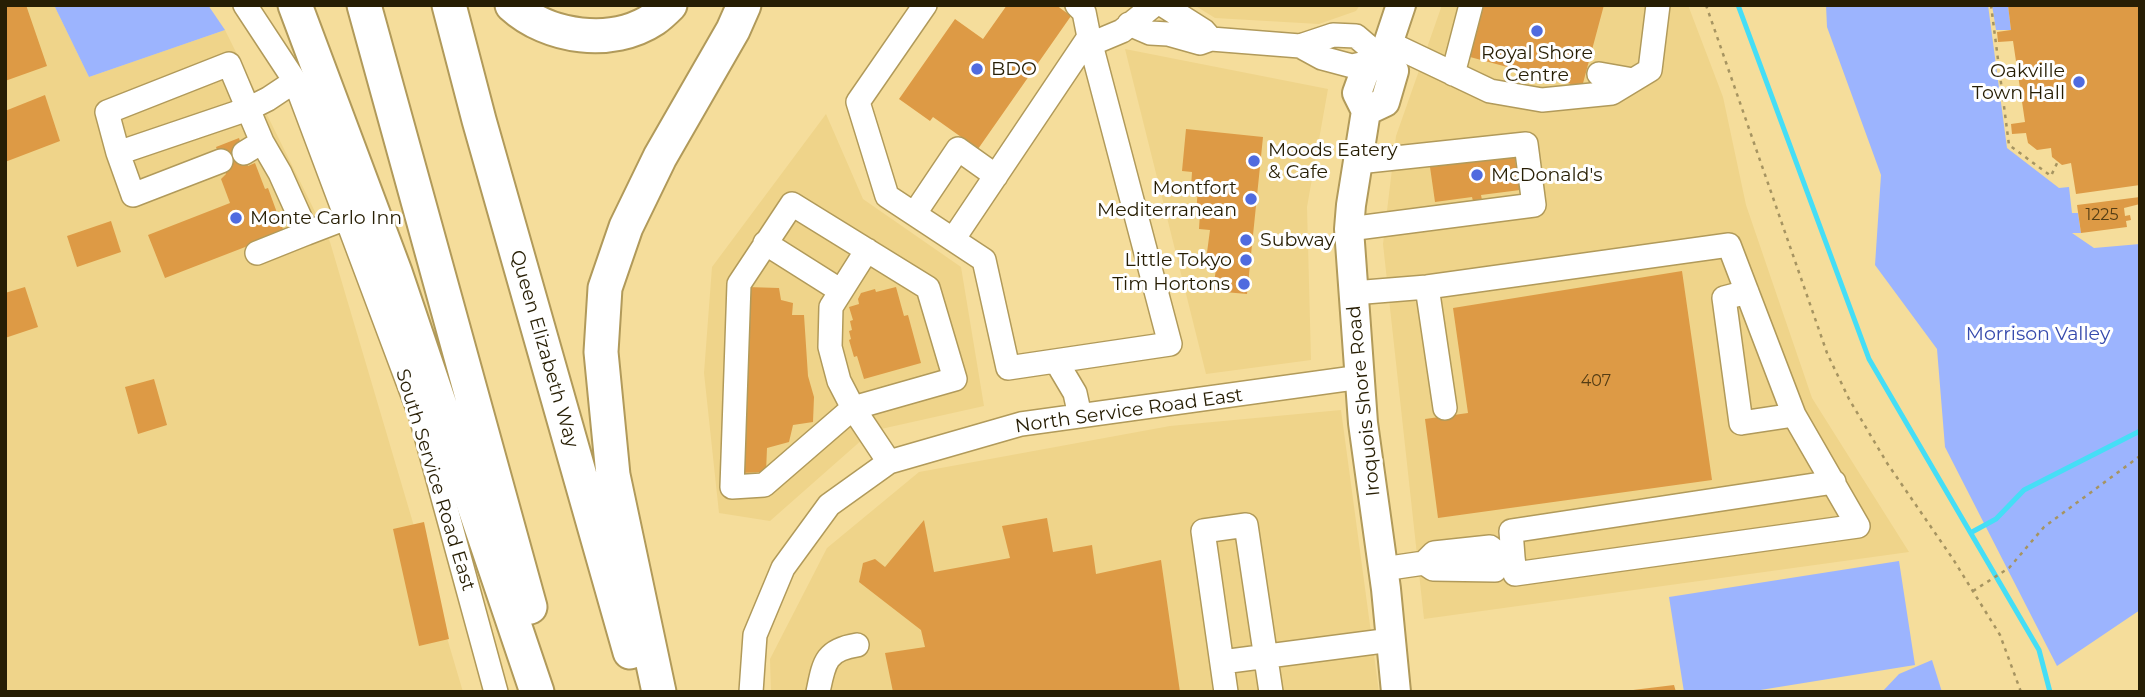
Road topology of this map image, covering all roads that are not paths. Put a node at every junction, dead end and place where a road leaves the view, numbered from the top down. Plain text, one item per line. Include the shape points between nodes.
1 (245, 5) edge
2 (295, 5) edge
3 (364, 5) edge
4 (449, 5) edge
5 (512, 5) edge
6 (670, 5) edge
7 (744, 5) edge
8 (925, 5) edge
9 (1077, 5) edge
10 (1154, 5) edge
11 (1163, 5) edge
12 (1401, 5) edge
13 (1471, 5) edge
14 (1658, 5) edge
15 (1129, 24) junction
16 (1211, 39) junction
17 (1090, 40) junction
18 (1386, 51) junction
19 (1453, 74) junction
20 (1599, 74) dead end
21 (1633, 80) junction
22 (295, 81) junction
23 (248, 109) junction
24 (118, 153) junction
25 (221, 161) dead end
26 (1358, 162) junction
27 (996, 176) junction
28 (915, 213) junction
29 (346, 218) junction
30 (1349, 229) junction
31 (307, 233) junction
32 (954, 238) junction
33 (765, 243) junction
34 (867, 250) junction
35 (257, 253) dead end
36 (1427, 286) junction
37 (841, 291) junction
38 (1747, 292) junction
39 (1353, 293) junction
40 (1056, 361) junction
41 (1361, 377) junction
42 (852, 408) junction
43 (1445, 408) dead end
44 (1794, 415) junction
45 (1080, 416) junction
46 (889, 462) junction
47 (1833, 482) junction
48 (1509, 557) junction
49 (1383, 569) junction
50 (1391, 640) junction
51 (857, 645) dead end
52 (1266, 657) junction
53 (1222, 662) junction
54 (496, 692) edge
55 (537, 692) edge
56 (554, 692) edge
57 (641, 692) edge
58 (659, 692) edge
59 (751, 692) edge
60 (818, 692) edge
61 (1226, 692) edge
62 (1271, 692) edge
63 (1396, 692) edge

1 - 22 street, South Service Road East
2 - 55 highway via 395,272
3 - 56 highway
4 - 57 highway, Queen Elizabeth Way
5 - 6 highway via 539,23 592,36 636,28
7 - 58 highway via 625,227 605,288 601,352 613,475
8 - 28 street via 858,102 887,196
9 - 17 street via 1084,12
10 - 15 street
11 - 16 street
12 - 18 main road, Iroquois Shore Road
13 - 19 street
14 - 21 street via 1650,70
15 - 16 street via 1200,43
15 - 17 street
16 - 18 street via 1300,46 1333,35 1356,36
17 - 27 street
17 - 40 street via 1170,344
18 - 19 street
18 - 26 main road, Iroquois Shore Road via 1394,71 1385,102 1366,111
19 - 21 street via 1490,91 1542,100 1612,93
20 - 21 street
22 - 23 street
22 - 29 street, South Service Road East
23 - 24 street
23 - 24 street via 229,64 107,112
23 - 31 street via 253,148 280,173
24 - 25 street via 133,195
26 - 30 main road, Iroquois Shore Road
26 - 30 street via 1526,144 1534,205
27 - 28 street via 958,149
27 - 32 street
28 - 32 street
29 - 31 street
29 - 54 street, South Service Road East via 421,417
30 - 39 main road, Iroquois Shore Road
31 - 35 street
32 - 40 street via 984,260 1009,368
33 - 34 street via 792,204
33 - 37 street
33 - 42 street via 739,284 732,487 764,485
34 - 37 street
34 - 42 street via 928,288 955,379
36 - 38 street via 1729,245
36 - 39 street
36 - 43 street
37 - 42 street via 831,307 830,347 838,381
38 - 44 street
38 - 44 street via 1724,298 1741,423
39 - 41 main road, Iroquois Shore Road
40 - 45 street via 1075,393
41 - 45 street, North Service Road East
41 - 49 main road, Iroquois Shore Road
42 - 46 street
44 - 47 street
45 - 46 street, North Service Road East via 1021,425
46 - 59 street, North Service Road East via 829,506 783,568 755,635
47 - 48 street via 1511,531
47 - 48 street via 1858,526 1515,574
48 - 49 street via 1490,547 1434,553 1424,563
49 - 50 main road, Iroquois Shore Road
50 - 52 street
50 - 63 main road, Iroquois Shore Road
51 - 60 street via 840,648 828,657
52 - 53 street
52 - 53 street via 1246,525 1203,531
52 - 62 street
53 - 61 street

